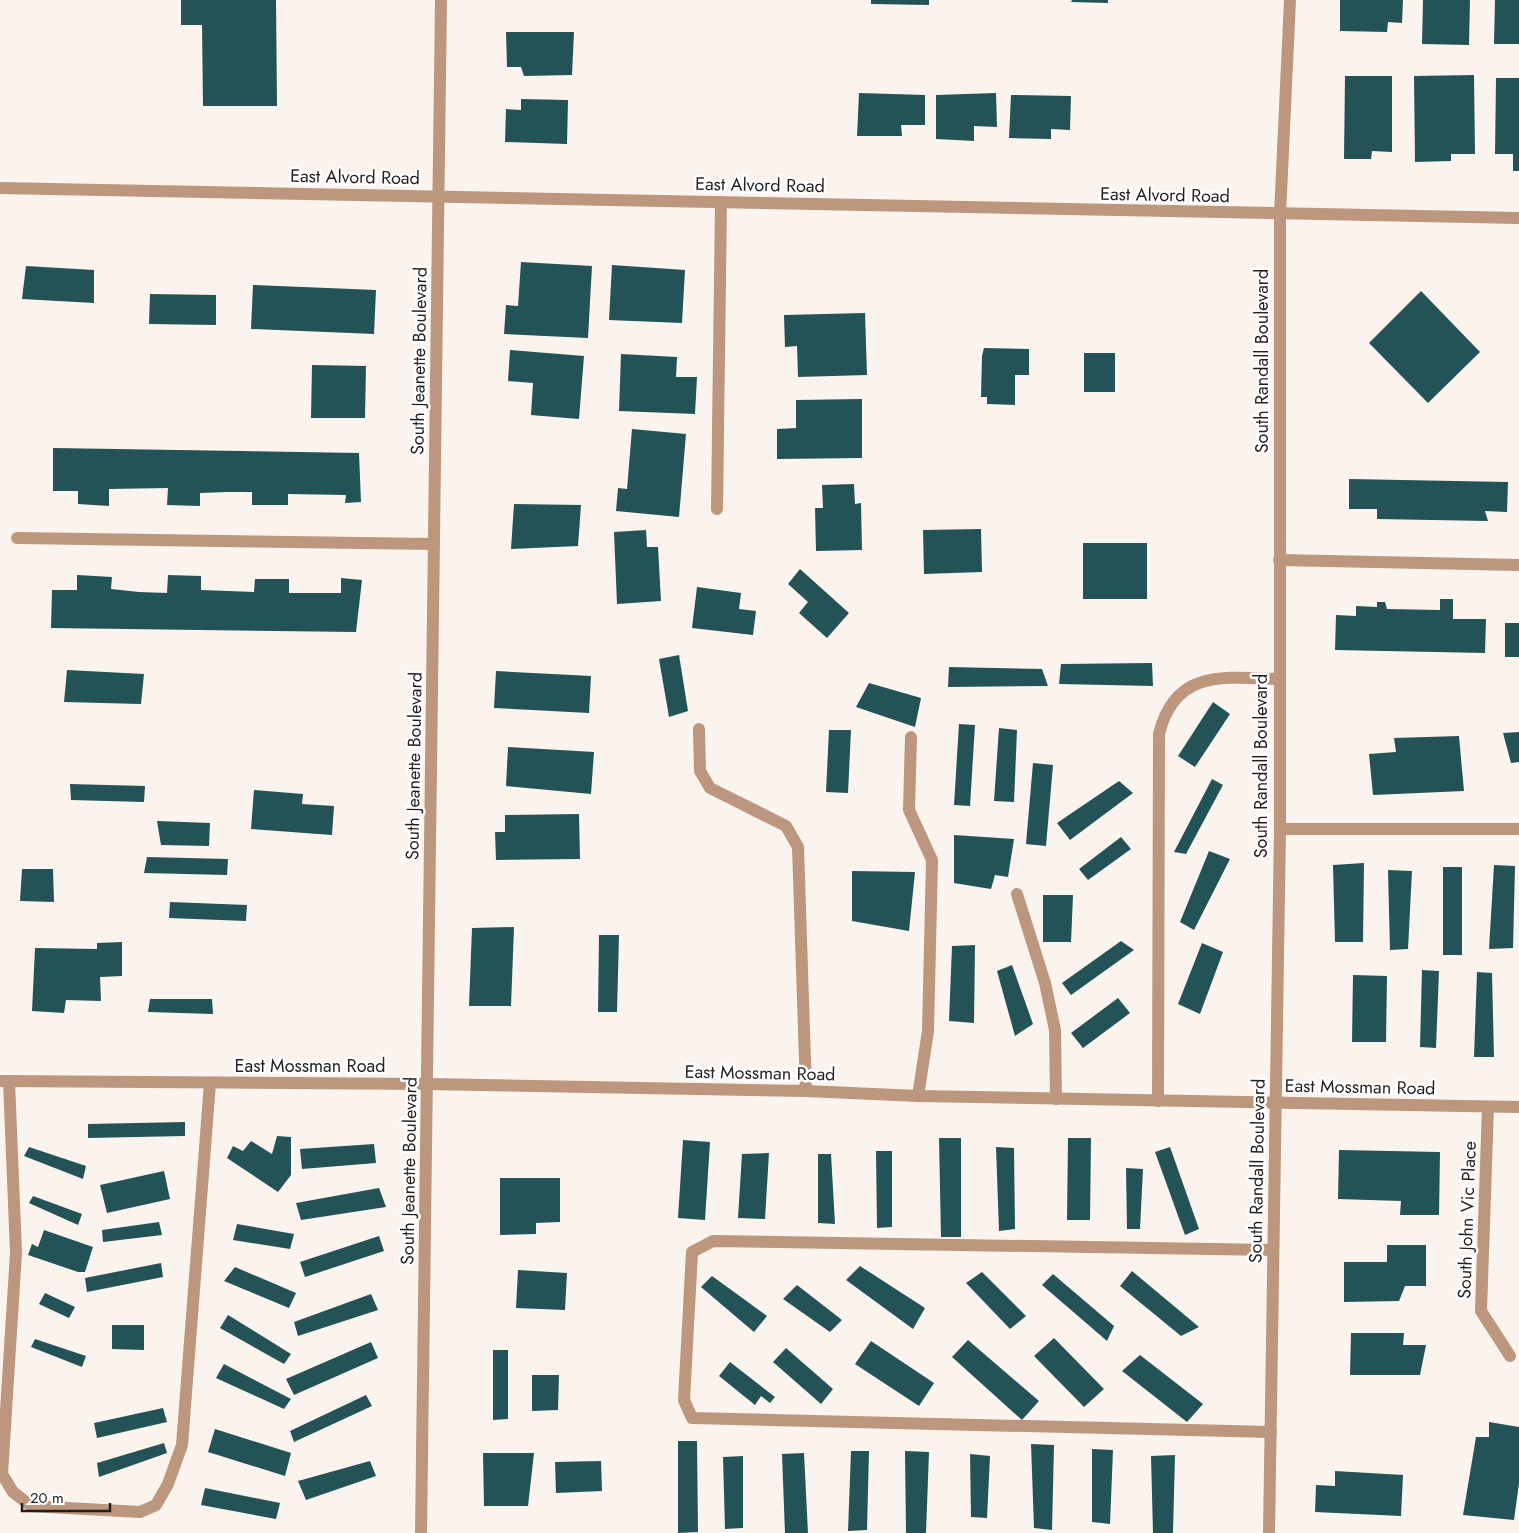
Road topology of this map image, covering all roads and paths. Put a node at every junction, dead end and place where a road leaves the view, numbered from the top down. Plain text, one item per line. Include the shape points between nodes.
1 (441, 0) edge
2 (1290, 0) edge
3 (0, 188) edge
4 (439, 196) junction
5 (721, 202) junction
6 (1280, 215) junction
7 (1519, 218) edge
8 (718, 509) dead end
9 (17, 538) dead end
10 (434, 544) junction
11 (1279, 560) junction
12 (1519, 565) edge
13 (1278, 679) junction
14 (699, 729) dead end
15 (911, 737) dead end
16 (1280, 829) junction
17 (1519, 829) edge
18 (1018, 894) dead end
19 (4, 1081) edge
20 (210, 1084) junction
21 (428, 1084) junction
22 (806, 1091) junction
23 (918, 1096) junction
24 (1056, 1099) junction
25 (1158, 1100) junction
26 (1276, 1103) junction
27 (1488, 1107) junction
28 (1519, 1107) edge
29 (1274, 1250) junction
30 (1510, 1356) dead end
31 (1271, 1432) junction
32 (421, 1533) edge
33 (1269, 1533) edge

1 - 4 street, South Jeanette Boulevard
2 - 6 street, South Randall Boulevard
3 - 4 street, East Alvord Road
4 - 5 street, East Alvord Road
4 - 10 street, South Jeanette Boulevard
5 - 6 street, East Alvord Road
5 - 8 street
6 - 7 street, East Alvord Road
6 - 11 street, South Randall Boulevard
9 - 10 street
10 - 21 street, South Jeanette Boulevard
11 - 12 street
11 - 13 street, South Randall Boulevard
13 - 16 street, South Randall Boulevard
13 - 25 street via 1206,680 1187,687 1164,713 1159,734
14 - 22 street via 700,771 710,788 786,826 798,847
15 - 23 street via 909,810 932,860 928,1031
16 - 17 street
16 - 26 street, South Randall Boulevard
18 - 24 street via 1045,983 1055,1030
19 - 20 street, East Mossman Road
19 - 20 street via 16,1252 2,1474 13,1492 30,1506 140,1512 156,1505 168,1484 182,1445
20 - 21 street, East Mossman Road
21 - 22 street, East Mossman Road
21 - 32 street, South Jeanette Boulevard
22 - 23 street, East Mossman Road
23 - 24 street, East Mossman Road
24 - 25 street, East Mossman Road
25 - 26 street, East Mossman Road
26 - 27 street, East Mossman Road
26 - 29 street, South Randall Boulevard
27 - 28 street, East Mossman Road
27 - 30 street, South John Vic Place via 1482,1311
29 - 31 street, South Randall Boulevard
29 - 31 street via 713,1241 692,1252 684,1400 692,1418
31 - 33 street, South Randall Boulevard

